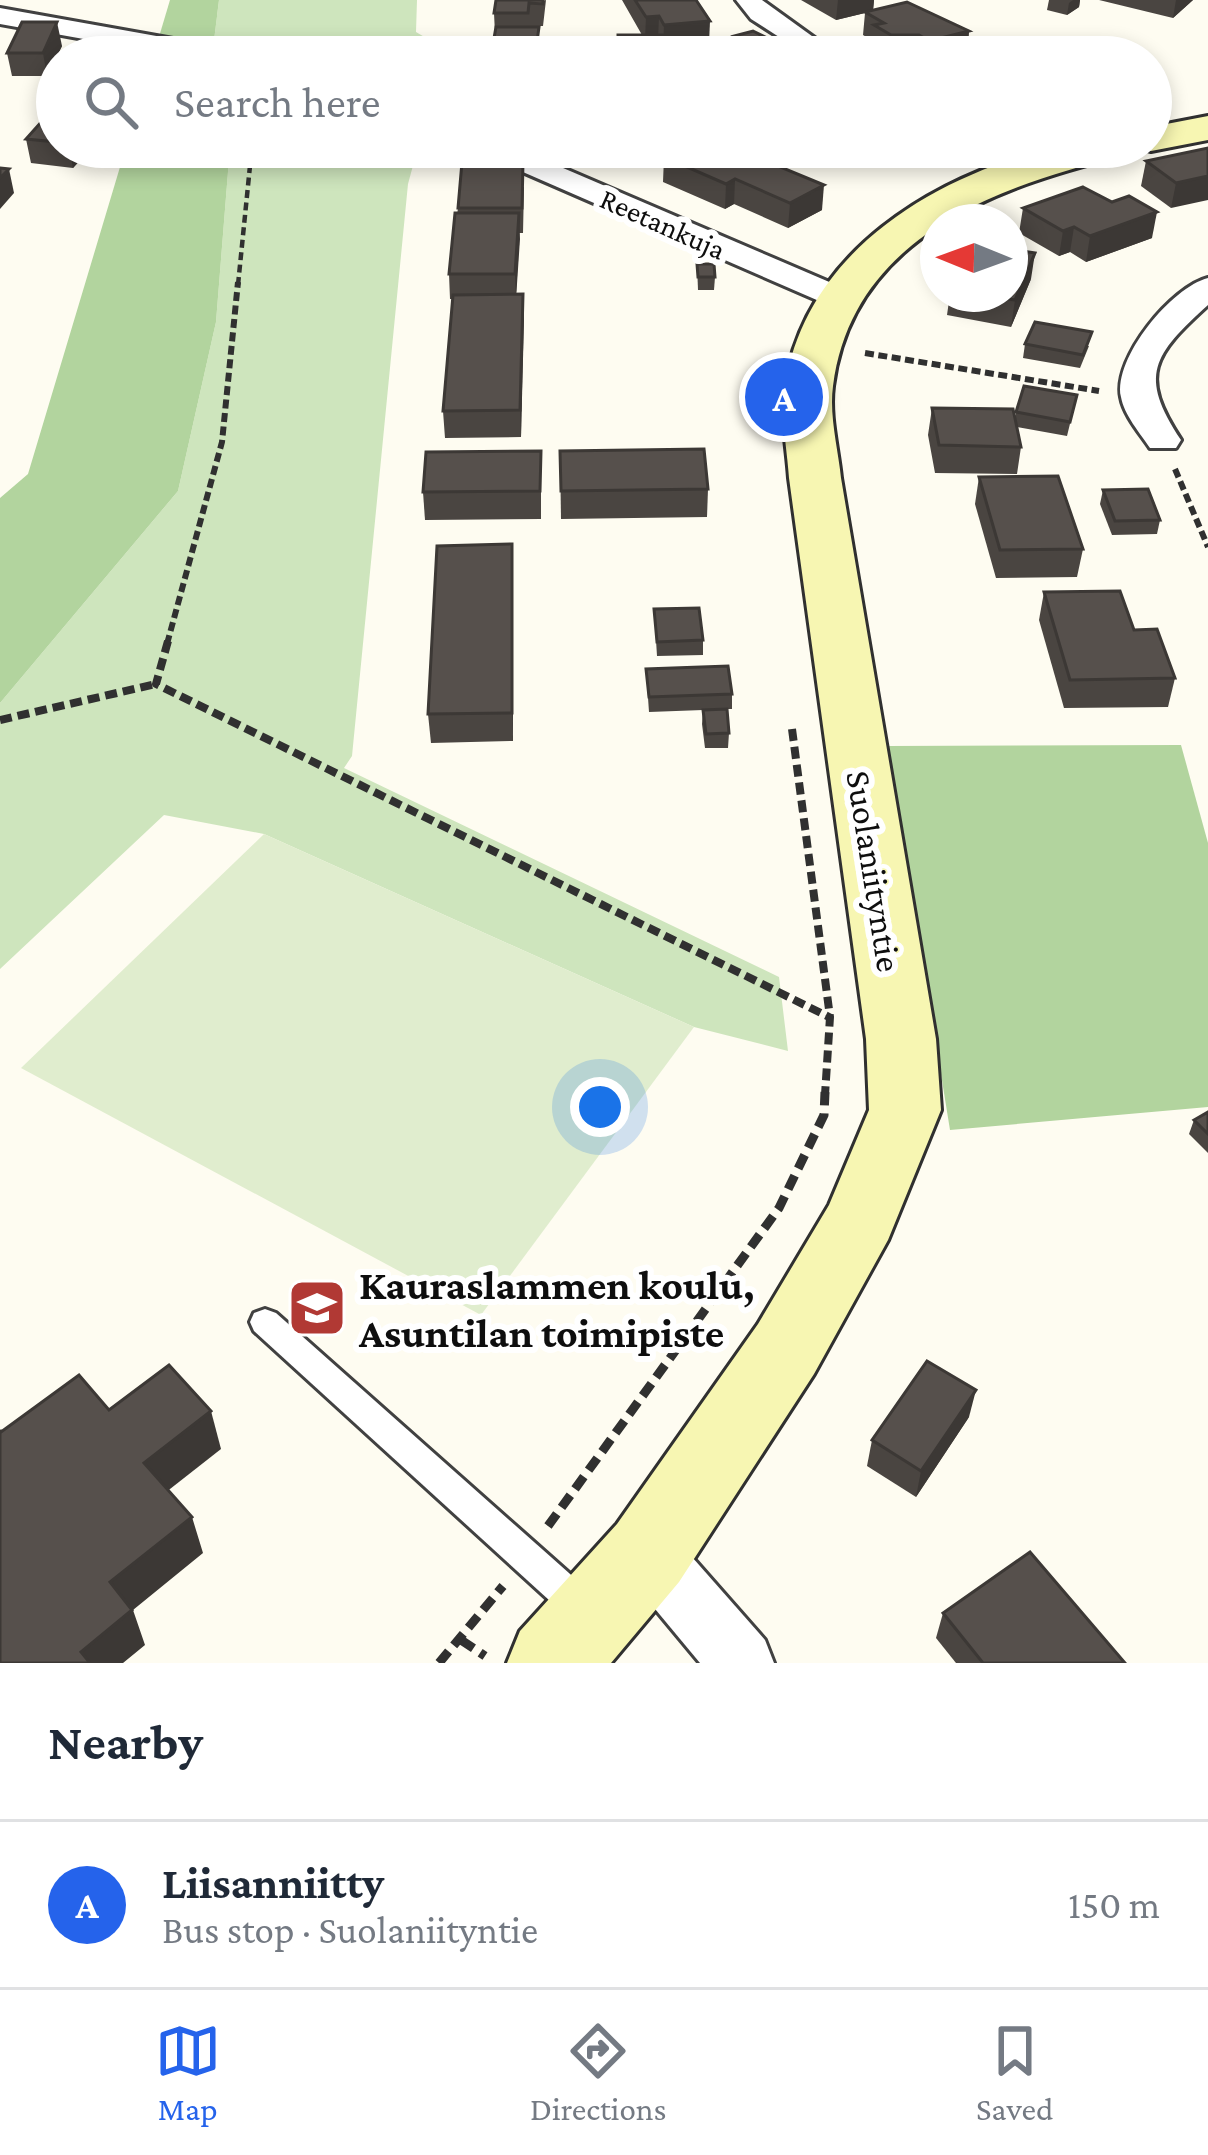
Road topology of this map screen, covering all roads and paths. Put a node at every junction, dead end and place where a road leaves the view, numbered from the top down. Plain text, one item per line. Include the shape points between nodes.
1 (749, 0) edge
2 (0, 16) edge
3 (112, 36) edge
4 (795, 36) edge
5 (1208, 128) edge
6 (1172, 135) edge
7 (250, 168) edge
8 (531, 168) edge
9 (982, 168) edge
10 (1208, 288) edge
11 (828, 322) junction
12 (1138, 398) junction
13 (1163, 440) joint
14 (1208, 548) edge
15 (156, 684) junction
16 (791, 719) dead end
17 (0, 720) edge
18 (830, 1018) junction
19 (902, 1040) junction
20 (265, 1322) dead end
21 (648, 1553) junction
22 (525, 1556) junction
23 (461, 1640) junction
24 (572, 1640) edge
25 (439, 1663) edge
26 (495, 1663) edge
27 (742, 1663) edge

1 - 4 street
2 - 3 street
5 - 6 street
7 - 15 path via 222,442
8 - 11 street, Reetankuja
9 - 11 street via 878,250
10 - 12 street via 1169,321 1141,367
11 - 12 path
11 - 19 street, Suolaniityntie via 809,386 815,478
12 - 13 street
13 - 14 path
15 - 17 path
15 - 18 path
16 - 18 path
18 - 19 path
18 - 22 path via 824,1115 779,1208
19 - 21 street, Suolaniityntie via 905,1110 861,1218 786,1349
20 - 22 lane
21 - 24 street, Suolaniityntie
21 - 27 street
22 - 23 path
22 - 24 lane
23 - 25 path
23 - 26 path

